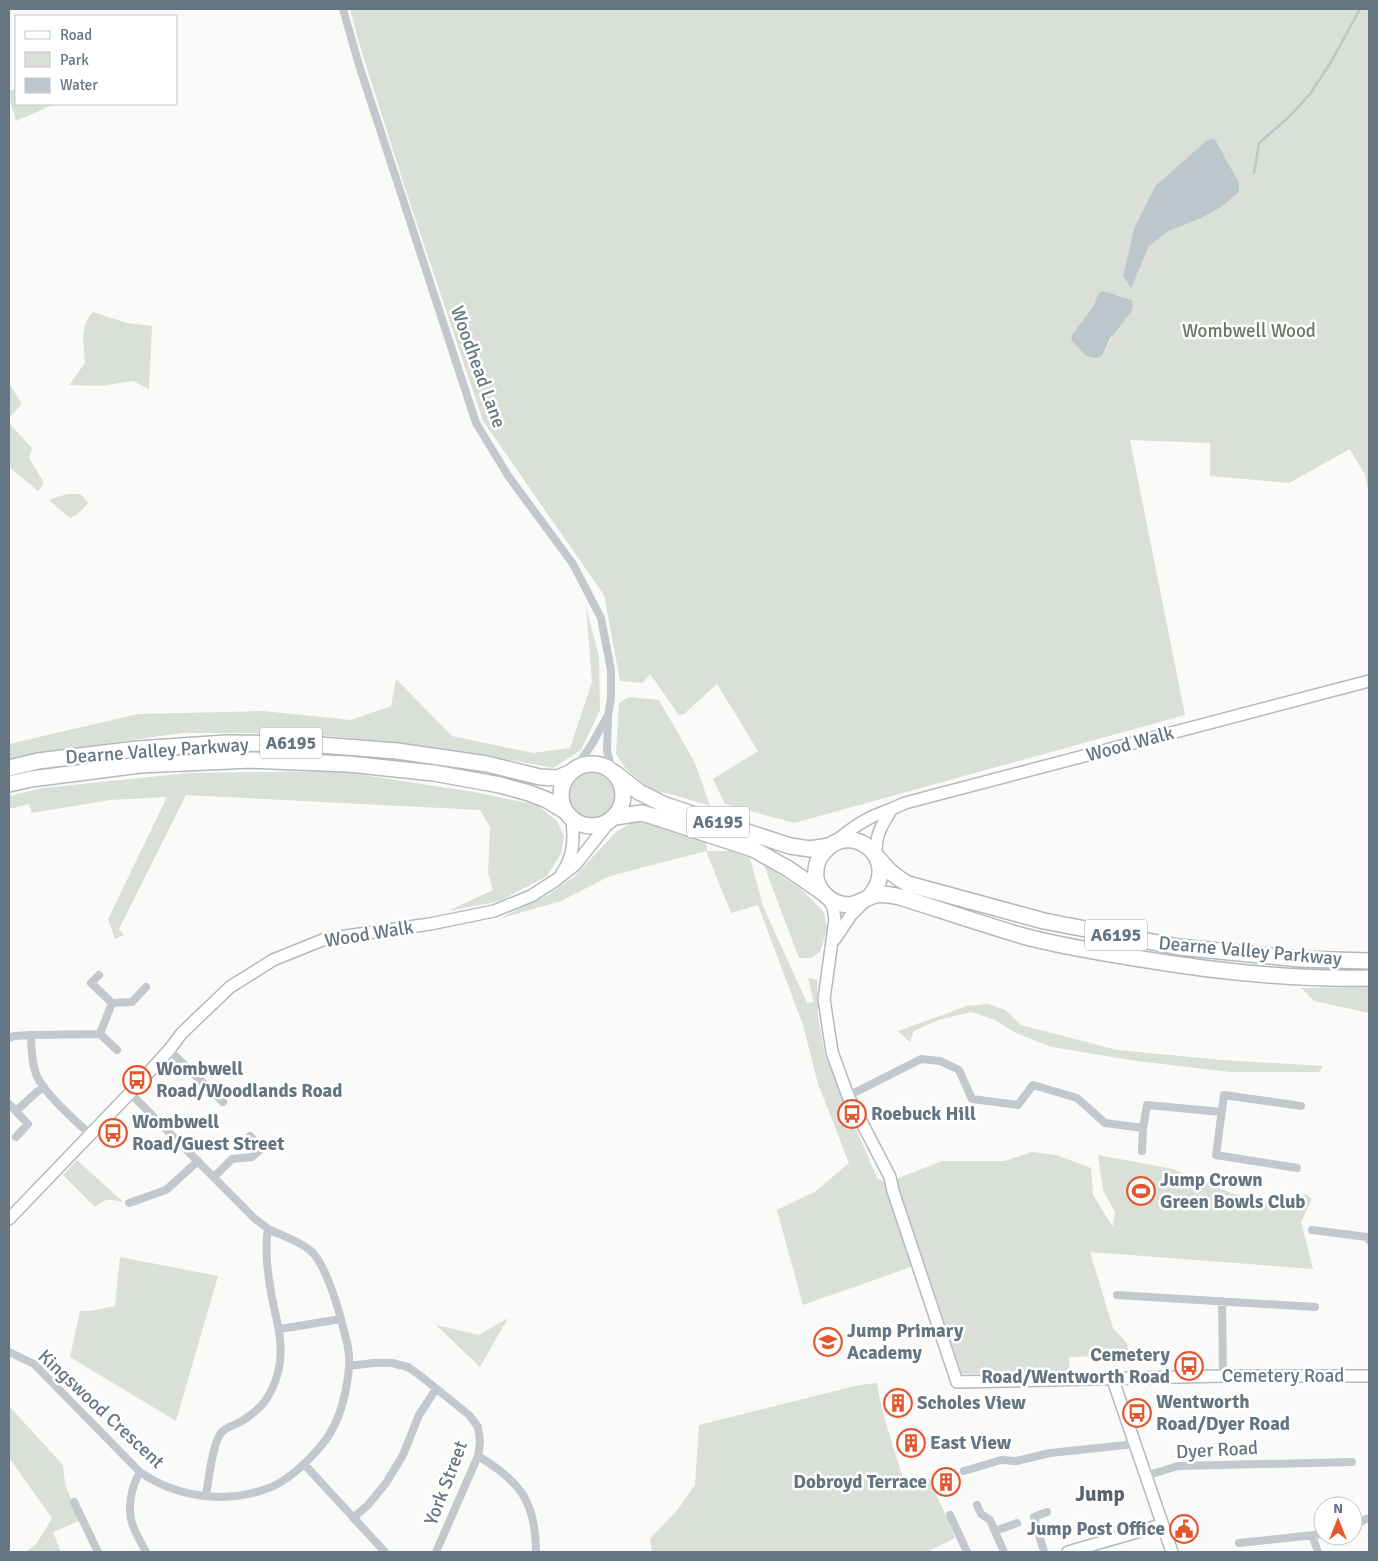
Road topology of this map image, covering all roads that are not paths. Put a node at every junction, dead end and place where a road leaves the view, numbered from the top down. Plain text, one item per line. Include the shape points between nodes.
1 (344, 9) edge
2 (1369, 681) edge
3 (608, 716) junction
4 (9, 768) edge
5 (574, 770) junction
6 (613, 772) junction
7 (9, 784) edge
8 (891, 810) junction
9 (568, 815) junction
10 (613, 819) junction
11 (831, 845) junction
12 (877, 857) junction
13 (556, 880) junction
14 (823, 893) junction
15 (869, 897) junction
16 (832, 943) junction
17 (1369, 961) edge
18 (99, 975) dead end
19 (1369, 978) edge
20 (146, 988) dead end
21 (112, 1003) junction
22 (100, 1034) junction
23 (31, 1035) junction
24 (9, 1038) edge
25 (116, 1050) dead end
26 (169, 1050) junction
27 (44, 1087) junction
28 (130, 1093) junction
29 (848, 1096) junction
30 (222, 1102) dead end
31 (9, 1104) edge
32 (1301, 1106) dead end
33 (16, 1111) junction
34 (1222, 1112) junction
35 (1144, 1128) junction
36 (90, 1134) junction
37 (250, 1136) dead end
38 (16, 1137) dead end
39 (1142, 1151) dead end
40 (198, 1161) junction
41 (1297, 1168) dead end
42 (214, 1177) junction
43 (129, 1204) dead end
44 (10, 1216) edge
45 (268, 1229) junction
46 (1312, 1230) dead end
47 (1369, 1240) edge
48 (1117, 1295) dead end
49 (1222, 1301) junction
50 (1315, 1307) dead end
51 (341, 1319) junction
52 (280, 1329) junction
53 (9, 1352) edge
54 (350, 1366) junction
55 (1223, 1376) junction
56 (1369, 1376) edge
57 (1112, 1377) junction
58 (436, 1389) junction
59 (1134, 1443) junction
60 (478, 1456) junction
61 (1352, 1462) dead end
62 (304, 1464) junction
63 (964, 1471) dead end
64 (140, 1472) junction
65 (1145, 1476) junction
66 (206, 1496) junction
67 (74, 1502) dead end
68 (978, 1506) dead end
69 (1047, 1512) dead end
70 (950, 1515) dead end
71 (353, 1518) junction
72 (1366, 1519) dead end
73 (1363, 1521) edge
74 (1017, 1524) dead end
75 (1161, 1525) junction
76 (996, 1531) junction
77 (1312, 1535) joint
78 (1239, 1544) dead end
79 (98, 1552) edge
80 (146, 1552) edge
81 (385, 1552) edge
82 (436, 1552) edge
83 (536, 1552) edge
84 (967, 1552) edge
85 (1004, 1552) edge
86 (1044, 1552) edge
87 (1068, 1552) edge
88 (1172, 1552) edge
89 (1318, 1552) edge

1 - 3 street, Woodhead Lane via 359,65 476,423 509,477 573,564 601,618 610,670
2 - 8 main road, Wood Walk via 904,803
3 - 5 street, Woodhead Lane
3 - 6 street, Woodhead Lane via 607,751
4 - 5 highway, Dearne Valley Parkway / A6195 via 38,761 137,749 226,742 397,751 487,764 540,777 557,778
5 - 6 highway, A6195 via 590,764
5 - 9 highway via 561,790 561,800
6 - 10 highway via 624,790 621,809
6 - 11 highway, A6195 via 638,792 665,805 790,846 810,849
7 - 9 highway, Dearne Valley Parkway / A6195 via 140,765 251,760 348,764 434,773 500,786 547,800
8 - 11 main road, Wood Walk via 845,833
8 - 12 main road via 878,832
9 - 10 highway, A6195 via 578,824 595,827
9 - 13 main road, Wood Walk via 574,843 566,866
10 - 13 main road, Wood Walk via 575,865
10 - 14 highway, A6195 via 642,813 753,849
11 - 12 highway, A6195 via 857,841 865,844
11 - 14 highway via 819,857 816,871
12 - 15 highway via 880,878
12 - 17 highway, Dearne Valley Parkway / A6195 via 897,878 908,884 1044,921 1179,948
13 - 26 main road, Wood Walk via 531,896 494,911 325,939 273,960 230,987
14 - 15 highway, A6195 via 845,905
14 - 16 main road via 835,913
15 - 16 main road via 845,922
15 - 19 highway, Dearne Valley Parkway / A6195 via 893,895 1024,936 1098,952 1263,974
16 - 29 main road via 824,998 832,1052
18 - 21 street via 91,983
20 - 21 street via 132,1002
21 - 22 street
22 - 23 street
22 - 25 street
23 - 24 street
23 - 27 street via 36,1075
26 - 28 main road, Wood Walk
26 - 30 street
27 - 33 street
27 - 36 street
28 - 36 main road, Wood Walk
28 - 40 street, Kingswood Crescent
29 - 35 street via 921,1059 940,1061 959,1070 972,1099 1018,1105 1033,1085 1077,1098 1105,1123
29 - 57 main road, Cemetery Road via 890,1177 957,1382
31 - 33 street
32 - 34 street via 1224,1096
33 - 38 street via 28,1124
34 - 35 street via 1147,1105
34 - 41 street via 1216,1155
35 - 39 street
36 - 44 main road, Wood Walk
37 - 42 street via 261,1150 252,1157 232,1159
40 - 42 street, Kingswood Crescent
40 - 43 street via 166,1190
42 - 45 street, Kingswood Crescent
45 - 51 street, Kingswood Crescent via 311,1251 329,1281
45 - 52 street via 270,1287
46 - 47 street via 1367,1237
48 - 49 street
49 - 50 street
49 - 55 street
51 - 52 street
51 - 54 street, Kingswood Crescent
52 - 66 street via 278,1370 273,1386 266,1401 253,1415 223,1430 216,1440
53 - 64 street, Kingswood Crescent via 34,1364
54 - 58 street, York Street via 392,1363 408,1368
54 - 62 street, Kingswood Crescent via 334,1428
55 - 56 main road, Cemetery Road
55 - 57 main road, Cemetery Road
57 - 59 main road
58 - 60 street, York Street via 469,1415 478,1427
58 - 71 street via 419,1415 403,1455 386,1483
59 - 63 street via 1050,1453 1016,1461 1000,1456
59 - 65 main road
60 - 82 street, York Street
60 - 83 street via 506,1474 528,1502 536,1534
61 - 65 street, Dyer Road via 1178,1466
62 - 66 street, Kingswood Crescent via 285,1480 267,1489 227,1497
62 - 71 street
64 - 66 street, Kingswood Crescent via 170,1489
64 - 80 street via 130,1509 131,1520
65 - 75 main road
67 - 79 street
68 - 76 street
69 - 86 street via 1034,1517
70 - 84 street
71 - 81 street
72 - 73 street
74 - 76 street
75 - 87 main road
75 - 88 main road
76 - 85 street
77 - 78 street
77 - 89 street

